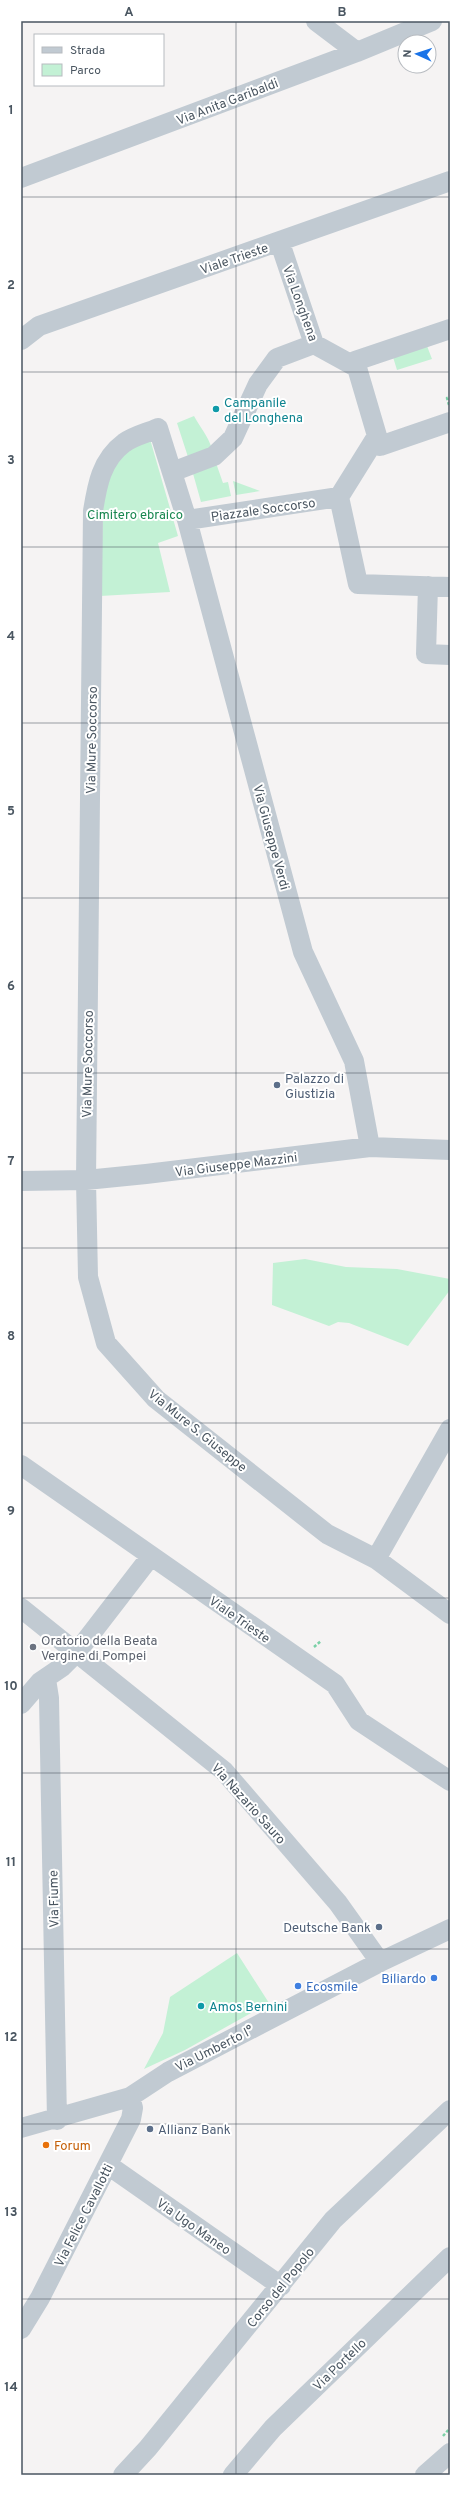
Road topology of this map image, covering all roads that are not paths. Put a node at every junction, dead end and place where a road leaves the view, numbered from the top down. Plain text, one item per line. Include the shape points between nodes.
1 (316, 21) edge
2 (432, 21) edge
3 (357, 52) junction
4 (21, 178) edge
5 (450, 182) edge
6 (280, 243) junction
7 (450, 329) edge
8 (21, 340) edge
9 (314, 344) junction
10 (354, 366) dead end
11 (450, 422) edge
12 (377, 436) dead end
13 (172, 472) junction
14 (339, 498) junction
15 (187, 520) junction
16 (428, 586) junction
17 (450, 587) edge
18 (450, 655) edge
19 (370, 1147) junction
20 (450, 1150) edge
21 (86, 1180) junction
22 (21, 1181) edge
23 (450, 1429) edge
24 (21, 1465) edge
25 (151, 1556) junction
26 (376, 1559) junction
27 (21, 1608) edge
28 (450, 1614) edge
29 (77, 1652) junction
30 (36, 1681) edge
31 (21, 1704) edge
32 (450, 1781) edge
33 (450, 1929) edge
34 (380, 1962) junction
35 (130, 2097) junction
36 (450, 2110) edge
37 (57, 2120) junction
38 (21, 2128) edge
39 (108, 2165) junction
40 (450, 2258) edge
41 (281, 2286) junction
42 (21, 2329) edge
43 (450, 2453) edge
44 (123, 2475) edge
45 (232, 2475) edge
46 (425, 2475) edge

1 - 3 street
2 - 3 street, Via Anita Garibaldi
3 - 4 street, Via Anita Garibaldi
5 - 6 street, Viale Trieste
6 - 8 street, Viale Trieste via 39,326
6 - 9 street, Via Longhena
7 - 11 street via 354,361 380,446
9 - 10 street, Via Longhena
9 - 13 street via 277,358 258,384 233,438 214,456
12 - 14 street
13 - 15 street, Via Mure Soccorso
13 - 21 street, Via Mure Soccorso via 158,428 125,442 102,471 97,483 93,511
14 - 15 street, Piazzale Soccorso
14 - 16 street via 358,584
15 - 19 street, Via Giuseppe Verdi via 303,952 354,1060
16 - 17 street
16 - 18 street via 426,654
19 - 20 street, Via Giuseppe Mazzini
19 - 21 street, Via Giuseppe Mazzini
21 - 22 street, Via Giuseppe Mazzini
21 - 26 street, Via Mure S. Giuseppe via 88,1277 106,1342 156,1399 327,1534
23 - 26 street
24 - 25 street, Viale Trieste
25 - 29 street
25 - 32 street, Viale Trieste via 335,1684 359,1722
26 - 28 street, Via Mure S. Giuseppe
27 - 29 street, Via Nazario Sauro
29 - 30 street via 62,1667
29 - 34 street, Via Nazario Sauro via 224,1771 338,1903
30 - 31 street
30 - 37 street, Via Fiume via 49,1698
33 - 34 street, Via Umberto I°
34 - 35 street, Via Umberto I° via 168,2072
35 - 37 street, Via Umberto I°
35 - 39 street, Via Felice Cavallotti via 133,2108 131,2120
36 - 41 street, Corso del Popolo via 333,2220
37 - 38 street, Via Umberto I°
39 - 41 street, Via Ugo Maneo
39 - 42 street, Via Felice Cavallotti via 40,2298
40 - 45 street, Via Portello via 273,2428
41 - 44 street, Corso del Popolo
43 - 46 street

